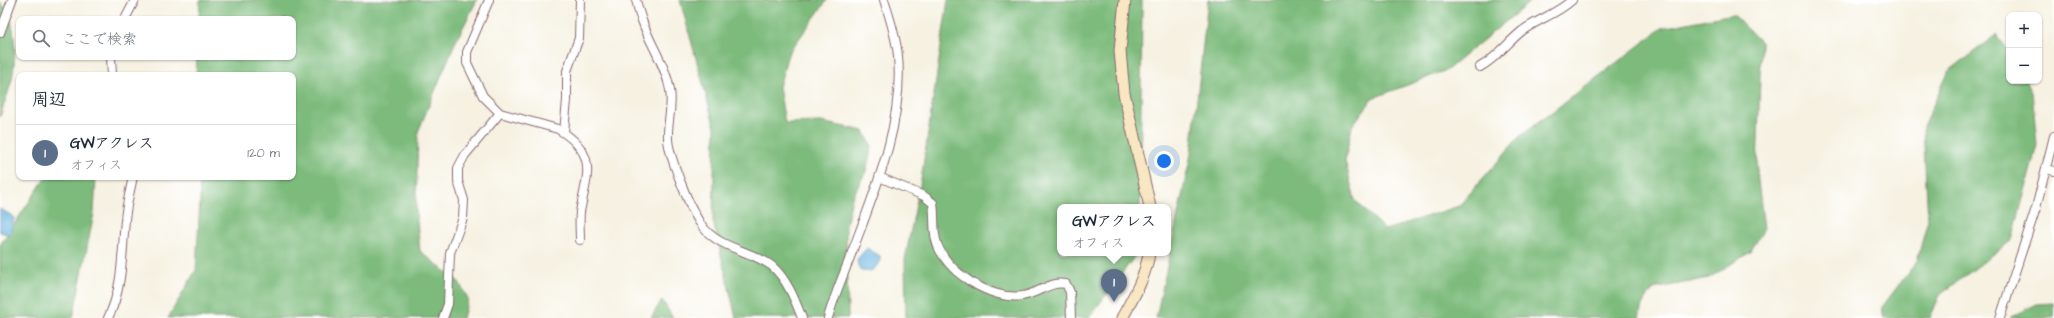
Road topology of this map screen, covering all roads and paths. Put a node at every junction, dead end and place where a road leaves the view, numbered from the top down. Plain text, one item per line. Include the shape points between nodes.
1 (12, 0) edge
2 (135, 0) edge
3 (489, 0) edge
4 (580, 0) edge
5 (636, 0) edge
6 (884, 0) edge
7 (1125, 0) edge
8 (1572, 0) edge
9 (127, 16) edge
10 (0, 34) edge
11 (111, 60) edge
12 (1480, 67) dead end
13 (112, 72) edge
14 (500, 113) junction
15 (564, 132) junction
16 (2054, 136) edge
17 (2050, 170) edge
18 (879, 177) junction
19 (132, 180) edge
20 (1149, 204) edge
21 (580, 240) dead end
22 (1149, 256) edge
23 (108, 318) edge
24 (443, 318) edge
25 (802, 318) edge
26 (828, 318) edge
27 (1071, 318) edge
28 (1122, 318) edge
29 (2000, 318) edge

1 - 10 street
2 - 9 street
3 - 14 street via 466,52 466,63 483,96
4 - 15 street via 579,38 567,71
5 - 25 street via 642,23 662,65 670,90 670,149 700,223 721,243 771,266 781,275
6 - 18 street via 898,56 898,90 885,159
7 - 20 street via 1120,51 1124,93
8 - 12 street via 1558,12 1523,31 1497,56
11 - 13 street
14 - 15 street
14 - 24 street via 465,155 458,168 458,181 464,200 463,218 450,253 448,304
15 - 21 street via 588,161 580,214
16 - 17 street
17 - 29 street
18 - 26 street
18 - 27 street via 924,196 933,203 936,240 941,253 966,280 992,293 1007,297 1024,296 1058,282 1066,284 1070,292
19 - 23 street via 125,218 119,279
22 - 28 street via 1133,298

